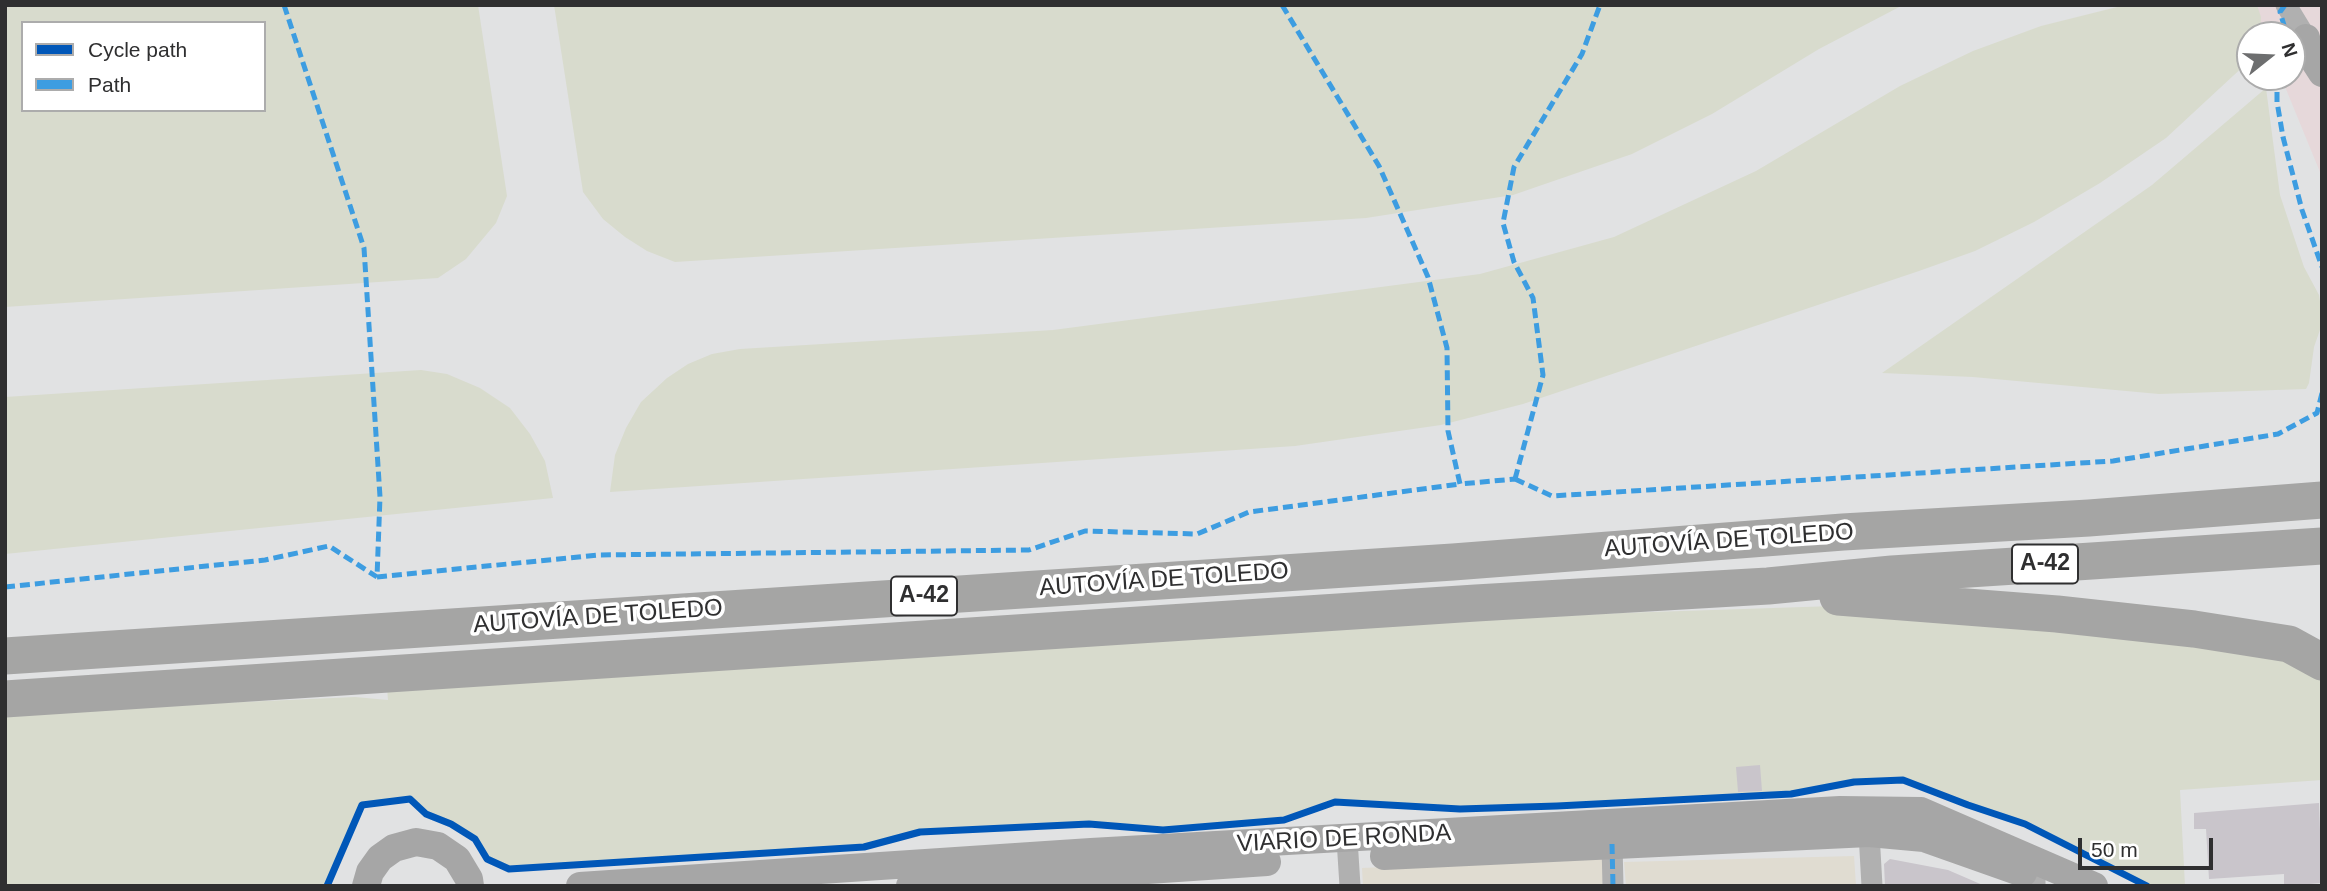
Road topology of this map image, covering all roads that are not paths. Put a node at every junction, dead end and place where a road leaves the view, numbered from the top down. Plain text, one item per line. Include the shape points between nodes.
1 (2286, 5) edge
2 (2314, 45) edge
3 (2322, 73) edge
4 (2322, 500) edge
5 (2322, 545) edge
6 (1768, 586) junction
7 (5, 656) edge
8 (2322, 662) edge
9 (5, 699) edge
10 (1870, 833) junction
11 (1612, 844) junction
12 (1347, 848) junction
13 (1127, 878) edge
14 (477, 883) edge
15 (2041, 883) edge
16 (366, 886) edge
17 (580, 886) edge
18 (910, 886) edge
19 (1350, 886) edge
20 (1613, 886) edge
21 (1872, 886) edge
22 (2094, 886) edge

1 - 2 street
2 - 3 main road via 2311,56
4 - 7 highway, AUTOVÍA DE TOLEDO / A-42
5 - 6 highway, AUTOVÍA DE TOLEDO / A-42
6 - 8 highway via 1796,593 2194,629 2289,644
6 - 9 highway, AUTOVÍA DE TOLEDO / A-42
10 - 11 main road, VIARIO DE RONDA
10 - 15 main road, VIARIO DE RONDA via 1924,838
10 - 21 street
11 - 12 main road, VIARIO DE RONDA
11 - 20 street
12 - 13 main road, VIARIO DE RONDA
12 - 17 main road, VIARIO DE RONDA via 1091,852
12 - 19 street
12 - 22 main road, VIARIO DE RONDA via 1840,810 1921,811
13 - 18 main road, VIARIO DE RONDA
14 - 16 main road via 457,859 438,846 416,842 380,858

